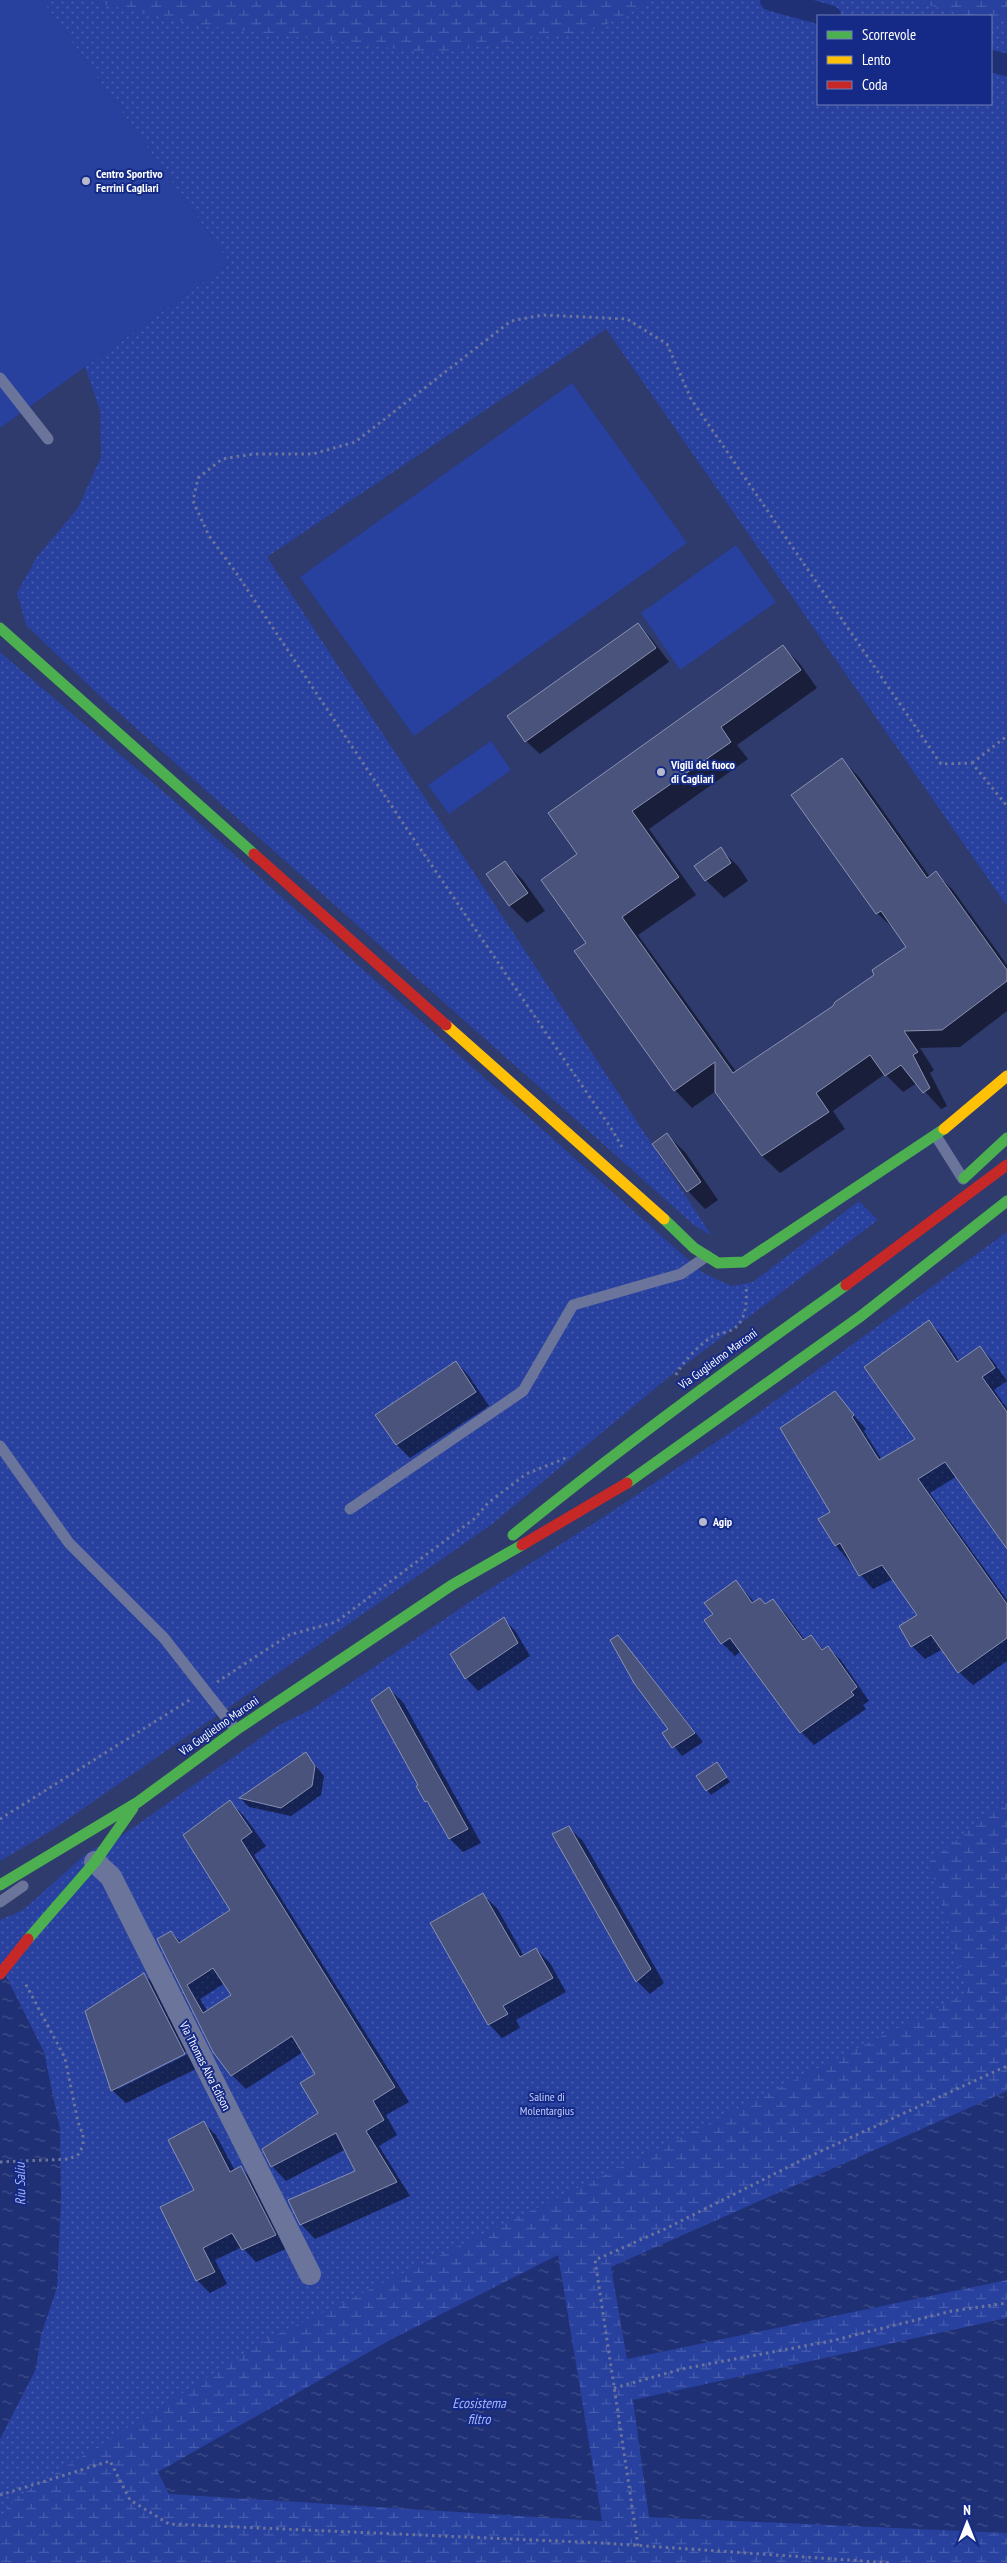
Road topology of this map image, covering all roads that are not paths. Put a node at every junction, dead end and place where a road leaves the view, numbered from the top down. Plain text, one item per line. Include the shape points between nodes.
1 (0, 378) edge
2 (48, 439) dead end
3 (0, 628) edge
4 (1007, 1076) edge
5 (936, 1136) junction
6 (1007, 1138) edge
7 (1007, 1165) edge
8 (960, 1182) joint
9 (1007, 1201) edge
10 (1007, 1215) edge
11 (895, 1233) dead end
12 (707, 1256) junction
13 (861, 1316) junction
14 (712, 1380) junction
15 (0, 1446) edge
16 (350, 1509) dead end
17 (452, 1585) junction
18 (236, 1730) junction
19 (138, 1802) junction
20 (95, 1862) junction
21 (0, 1885) edge
22 (0, 1902) edge
23 (0, 1974) edge
24 (310, 2274) dead end

1 - 2 lane
3 - 12 main road via 694,1248
4 - 5 main road
5 - 8 lane
5 - 12 main road via 744,1262 718,1263
6 - 8 main road
7 - 14 main road, Via Guglielmo Marconi via 888,1256
9 - 13 main road, Via Guglielmo Marconi
10 - 13 main road
11 - 14 main road
12 - 16 lane via 681,1274 573,1305 523,1391
13 - 17 main road, Via Guglielmo Marconi via 612,1494
14 - 17 main road, Via Guglielmo Marconi via 600,1464
15 - 18 lane via 69,1543 164,1638
17 - 18 main road, Via Guglielmo Marconi
18 - 19 main road, Via Guglielmo Marconi
19 - 20 main road
19 - 21 main road, Via Guglielmo Marconi
19 - 22 lane
20 - 23 main road, bridge
20 - 24 street, Via Thomas Alva Edison via 111,1877

